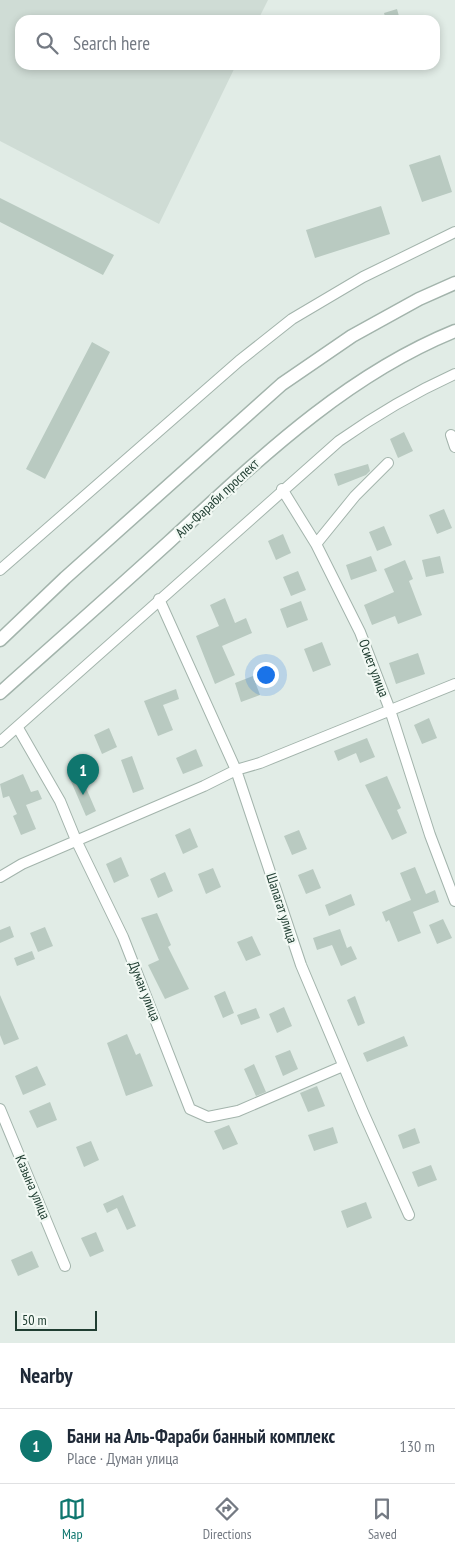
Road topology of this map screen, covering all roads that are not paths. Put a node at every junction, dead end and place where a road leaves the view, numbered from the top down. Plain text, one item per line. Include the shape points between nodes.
1 (455, 232) edge
2 (455, 283) edge
3 (455, 331) edge
4 (455, 374) edge
5 (451, 434) dead end
6 (455, 447) edge
7 (388, 463) dead end
8 (282, 489) junction
9 (316, 544) junction
10 (0, 570) edge
11 (159, 599) junction
12 (0, 640) edge
13 (455, 684) edge
14 (0, 693) edge
15 (390, 710) junction
16 (18, 728) junction
17 (0, 742) edge
18 (236, 770) junction
19 (76, 840) junction
20 (0, 877) edge
21 (455, 901) edge
22 (343, 1066) junction
23 (0, 1109) edge
24 (409, 1216) dead end
25 (65, 1266) dead end

1 - 10 street via 363,276 292,319 239,361
2 - 12 street via 352,336 282,384 64,578
3 - 14 street, Аль-Фараби проспект via 377,370 313,415 260,458
4 - 8 street via 378,413 339,440
5 - 6 street
7 - 9 street via 355,496
8 - 9 street, Осиет улица
8 - 11 street
9 - 15 street, Осиет улица via 360,632
11 - 16 street
11 - 18 street, Шапагат улица
13 - 15 street
15 - 18 street
15 - 21 street, Осиет улица
16 - 17 street
16 - 19 street, Думан улица via 60,801
18 - 19 street
18 - 22 street, Шапагат улица via 302,965
19 - 20 street
19 - 22 street, Думан улица via 123,937 190,1110 208,1117 238,1111
22 - 24 street, Шапагат улица
23 - 25 street, Казына улица

